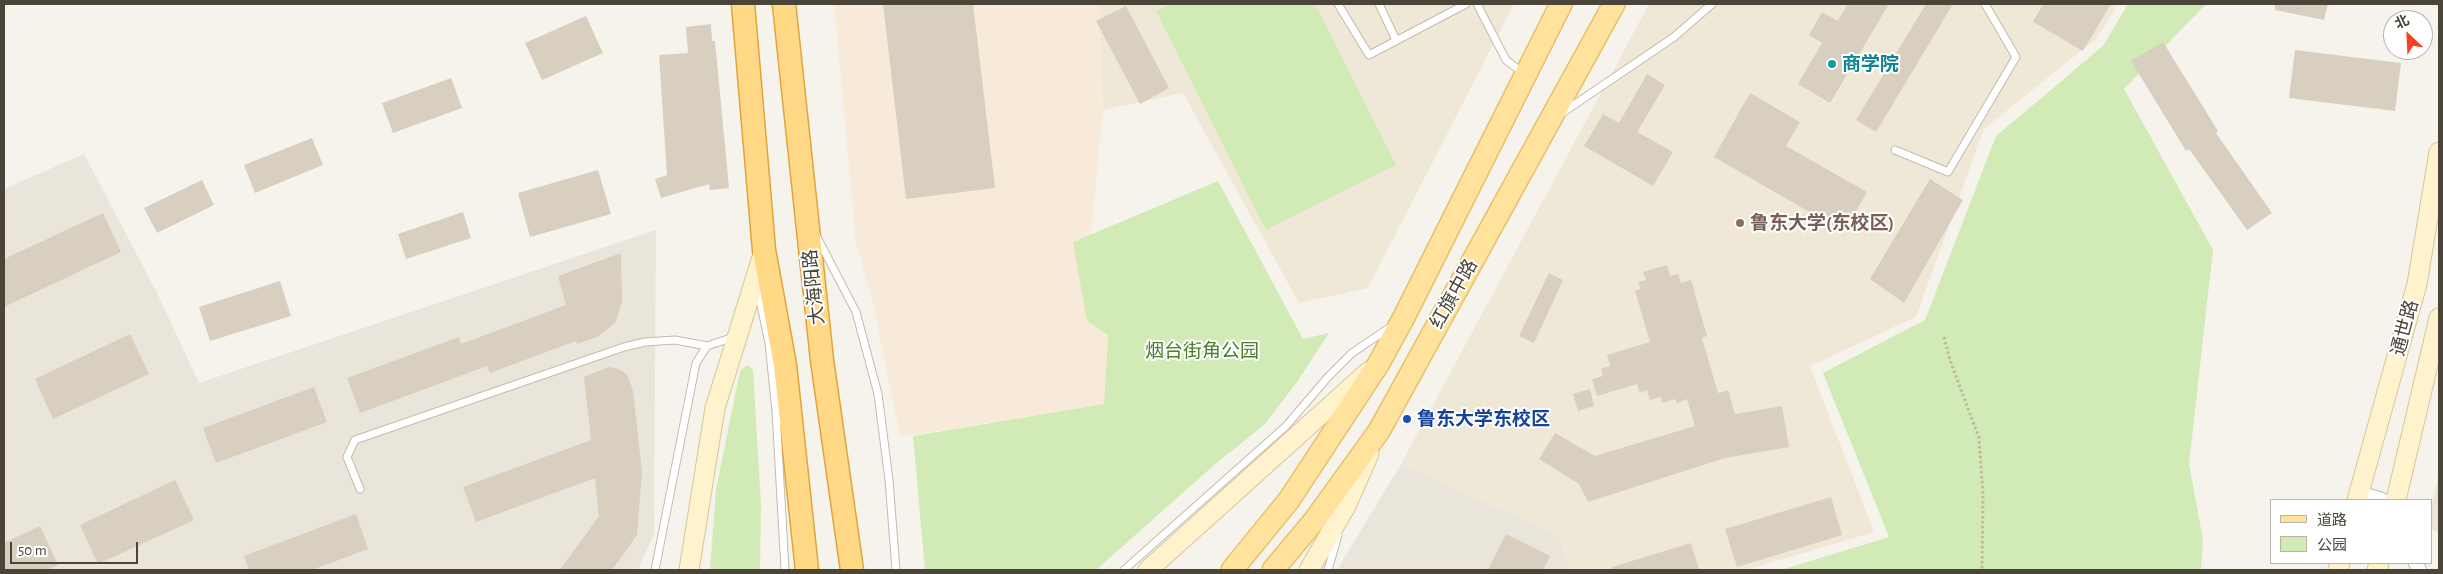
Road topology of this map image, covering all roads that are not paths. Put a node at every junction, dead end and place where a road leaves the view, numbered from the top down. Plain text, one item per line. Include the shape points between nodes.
1 (744, 4) edge
2 (784, 4) edge
3 (1338, 4) edge
4 (1379, 4) edge
5 (1466, 4) edge
6 (1477, 4) edge
7 (1561, 4) edge
8 (1614, 4) edge
9 (1712, 4) edge
10 (1985, 4) edge
11 (1396, 40) junction
12 (1526, 75) junction
13 (1548, 124) junction
14 (1895, 150) dead end
15 (2439, 152) edge
16 (806, 215) junction
17 (764, 250) junction
18 (756, 280) junction
19 (1404, 317) junction
20 (2439, 318) edge
21 (736, 336) junction
22 (707, 346) junction
23 (1379, 363) junction
24 (1379, 431) junction
25 (360, 489) dead end
26 (2358, 497) edge
27 (2374, 499) edge
28 (2396, 499) edge
29 (1346, 506) junction
30 (655, 570) edge
31 (689, 570) edge
32 (786, 570) edge
33 (808, 570) edge
34 (852, 570) edge
35 (896, 570) edge
36 (1124, 570) edge
37 (1148, 570) edge
38 (1232, 570) edge
39 (1273, 570) edge
40 (1309, 570) edge
41 (1328, 570) edge

1 - 17 highway, 大海阳路
2 - 16 highway, 大海阳路
3 - 11 lane via 1368,54
4 - 11 lane
5 - 11 lane
6 - 12 lane via 1506,60
7 - 12 main road, 红旗中路
8 - 13 main road, 红旗中路
9 - 13 lane via 1674,37
10 - 14 lane via 2016,58 1948,172
12 - 19 main road, 红旗中路
13 - 24 main road, 红旗中路
15 - 26 main road, 通世路 via 2417,284
16 - 34 highway, 大海阳路 via 822,360
16 - 35 lane via 856,312 875,385 889,480
17 - 18 main road
17 - 33 highway, 大海阳路 via 785,365
18 - 21 main road
18 - 32 lane via 769,343 776,410
19 - 23 main road, 红旗中路
19 - 36 lane via 1352,353 1286,426
20 - 28 main road, 通世路
21 - 22 lane
21 - 31 main road via 715,408
22 - 25 lane via 675,340 624,347 355,440 347,457
22 - 30 lane via 696,364
23 - 37 main road
23 - 38 main road, 红旗中路 via 1289,500
24 - 29 main road
24 - 39 main road, 红旗中路
26 - 27 street
29 - 40 main road
29 - 41 lane

